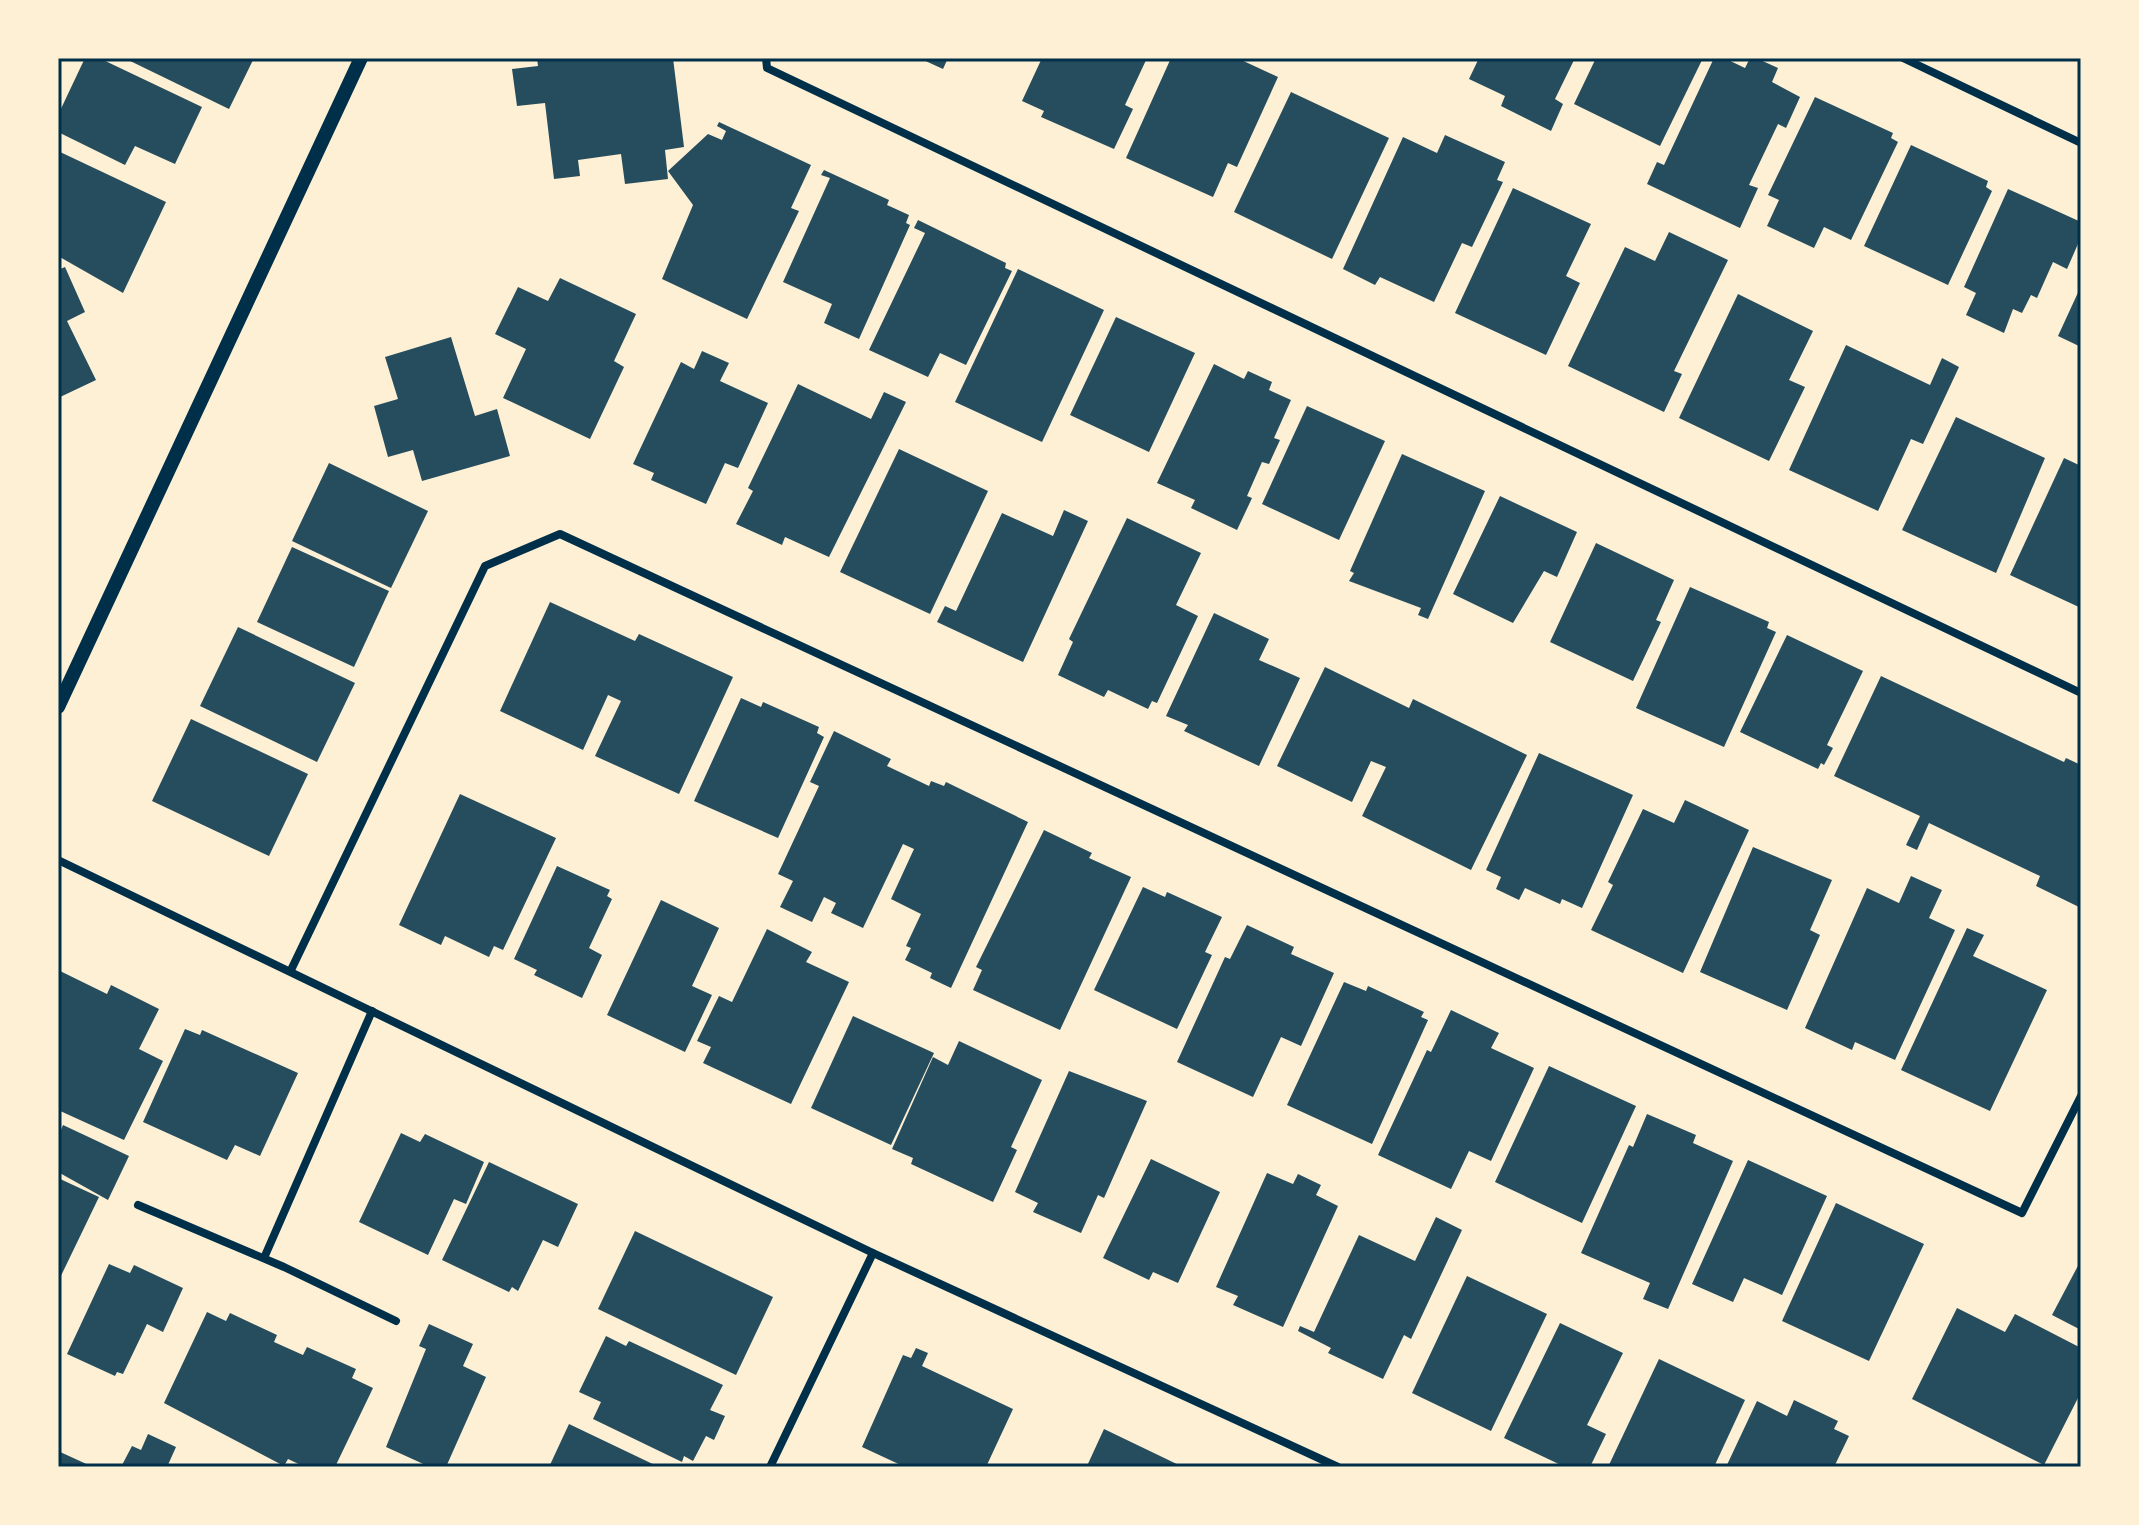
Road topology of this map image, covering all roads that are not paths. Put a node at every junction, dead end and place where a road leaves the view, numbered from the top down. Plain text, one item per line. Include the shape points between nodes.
1 (361, 58) edge
2 (766, 58) edge
3 (1903, 58) edge
4 (2081, 143) edge
5 (2081, 693) edge
6 (58, 707) edge
7 (58, 860) edge
8 (291, 970) junction
9 (372, 1011) junction
10 (2081, 1096) edge
11 (138, 1205) dead end
12 (873, 1253) junction
13 (264, 1258) junction
14 (396, 1321) dead end
15 (770, 1467) edge
16 (1338, 1467) edge

1 - 6 street
2 - 5 street via 767,68
3 - 4 street
7 - 8 street
8 - 9 street
8 - 10 street via 485,566 560,534 2022,1213
9 - 12 street
9 - 13 street
11 - 13 street
12 - 15 street
12 - 16 street
13 - 14 street

